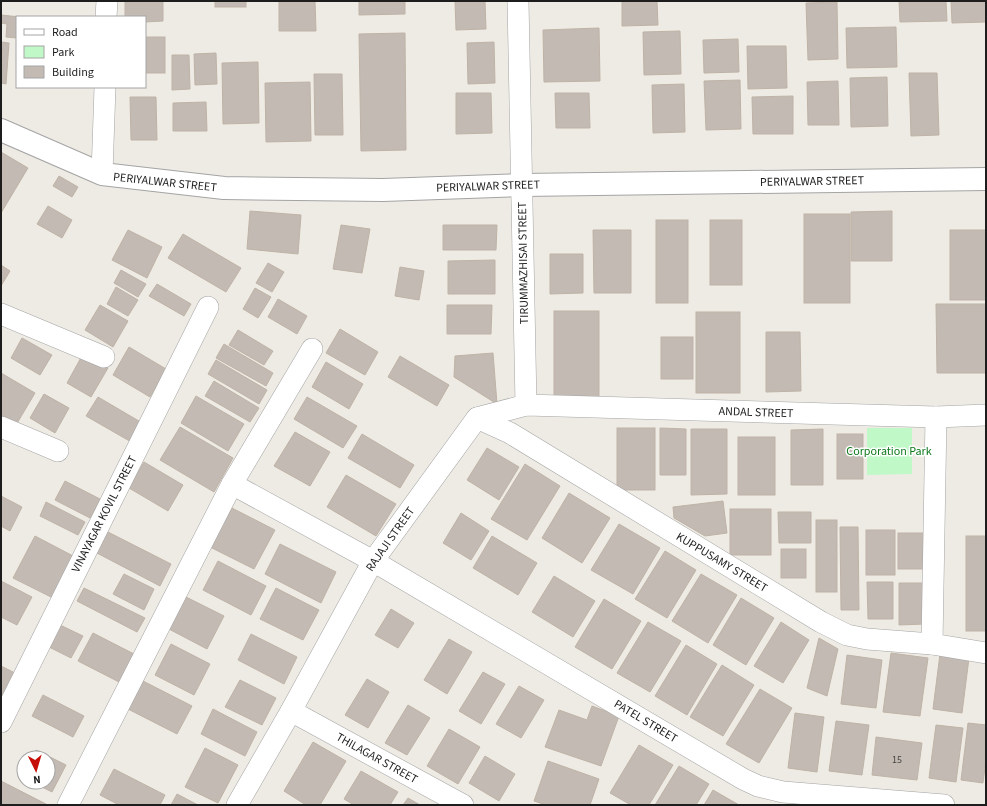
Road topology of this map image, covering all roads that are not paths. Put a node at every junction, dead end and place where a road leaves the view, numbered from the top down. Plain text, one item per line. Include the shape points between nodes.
1 (107, 1) edge
2 (518, 1) edge
3 (106, 16) edge
4 (105, 88) edge
5 (1, 130) edge
6 (102, 174) junction
7 (986, 179) edge
8 (522, 185) junction
9 (208, 307) dead end
10 (1, 314) edge
11 (312, 349) dead end
12 (104, 357) dead end
13 (526, 406) junction
14 (986, 415) edge
15 (936, 417) junction
16 (477, 418) junction
17 (1, 427) edge
18 (58, 451) dead end
19 (232, 484) junction
20 (373, 560) junction
21 (932, 644) junction
22 (986, 653) edge
23 (291, 712) junction
24 (1, 722) edge
25 (68, 805) edge
26 (237, 805) edge
27 (463, 805) edge
28 (944, 805) edge

1 - 3 street
2 - 8 street, TIRUMMAZHISAI STREET
4 - 6 street
5 - 6 street, PERIYALWAR STREET
6 - 8 street, PERIYALWAR STREET via 224,188 383,190
7 - 8 street, PERIYALWAR STREET
8 - 13 street, TIRUMMAZHISAI STREET
9 - 24 street, VINAYAGAR KOVIL STREET
10 - 12 street
11 - 19 street
13 - 15 street, ANDAL STREET
13 - 16 street
14 - 15 street, ANDAL STREET
15 - 21 street
16 - 20 street, RAJAJI STREET
16 - 21 street, KUPPUSAMY STREET via 510,433 847,635
17 - 18 street
19 - 20 street, PATEL STREET
19 - 25 street
20 - 23 street, RAJAJI STREET
20 - 28 street, PATEL STREET via 758,786 783,792
21 - 22 street, KUPPUSAMY STREET
23 - 26 street, RAJAJI STREET
23 - 27 street, THILAGAR STREET

